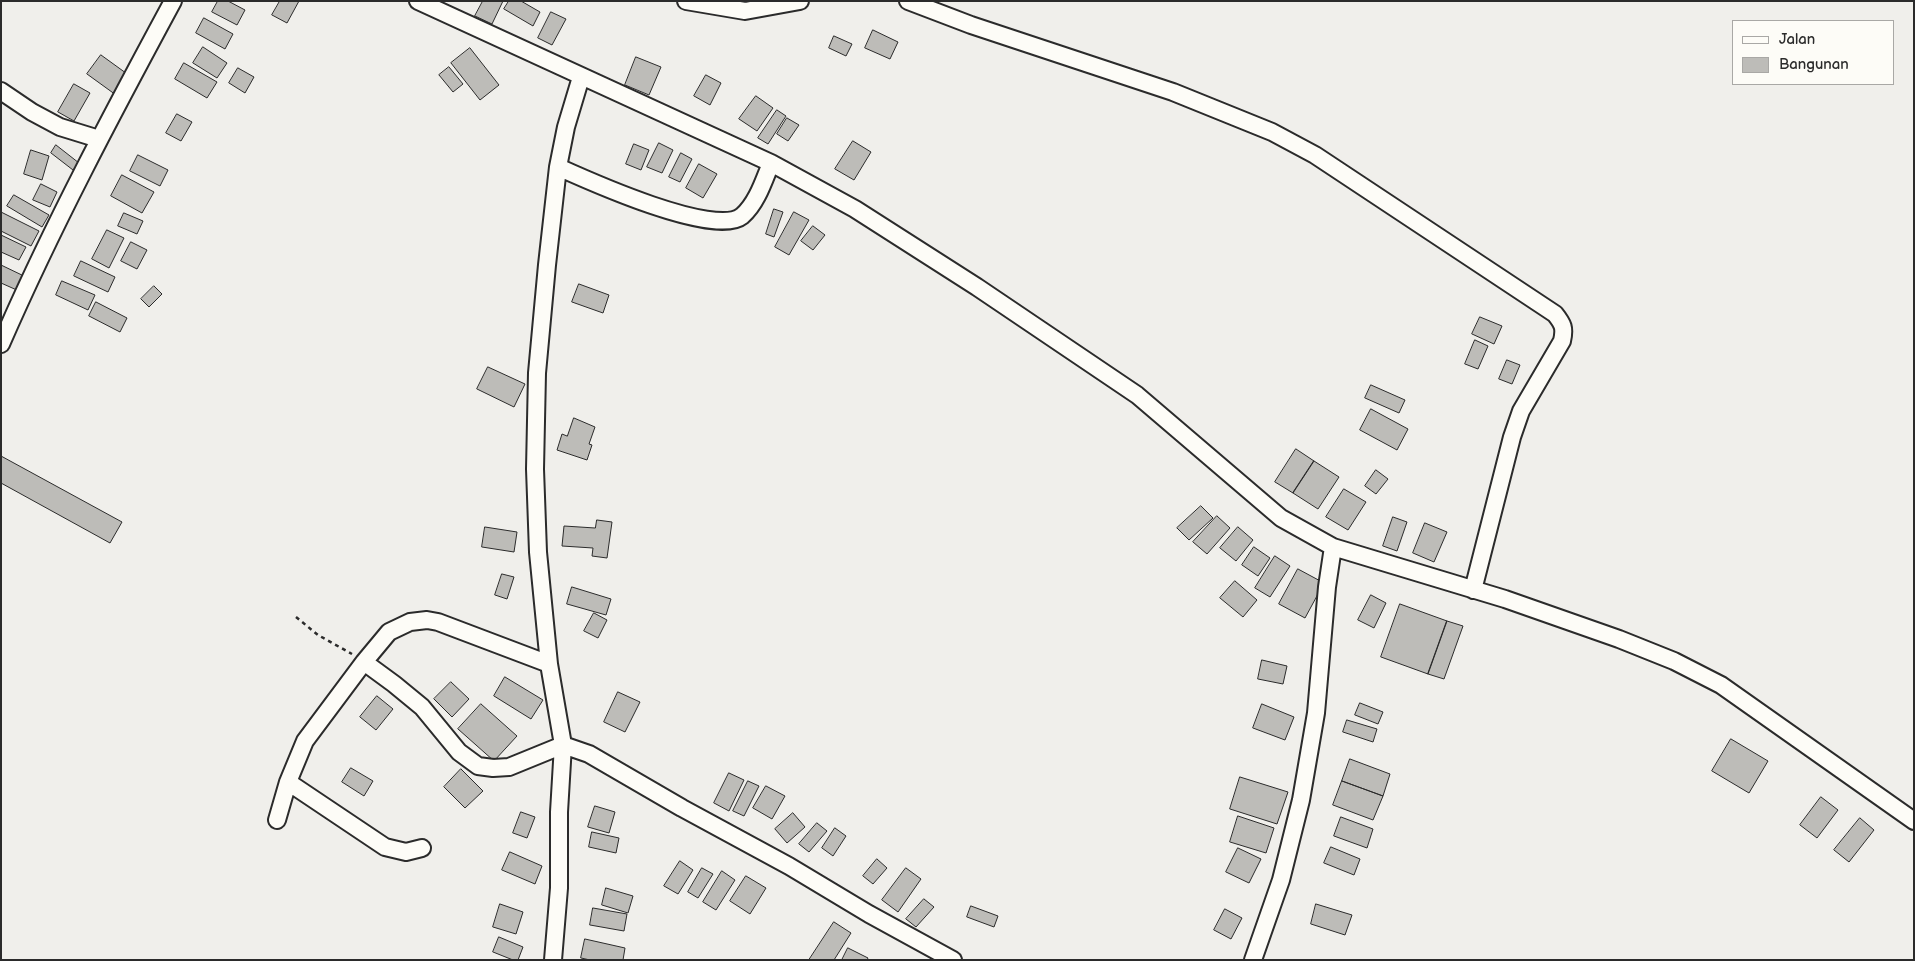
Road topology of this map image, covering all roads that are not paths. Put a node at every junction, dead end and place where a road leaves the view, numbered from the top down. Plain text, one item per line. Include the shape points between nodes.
1 (173, 1) edge
2 (418, 1) edge
3 (686, 1) edge
4 (800, 1) edge
5 (908, 1) edge
6 (581, 77) junction
7 (1, 92) edge
8 (99, 139) junction
9 (771, 162) junction
10 (558, 167) junction
11 (1, 344) edge
12 (1333, 547) junction
13 (1473, 590) junction
14 (364, 662) junction
15 (549, 664) junction
16 (563, 745) junction
17 (288, 782) junction
18 (277, 820) dead end
19 (1914, 821) edge
20 (422, 848) dead end
21 (553, 960) edge
22 (953, 960) edge
23 (1253, 960) edge

1 - 8 street
2 - 6 street
3 - 4 street via 745,11
5 - 13 street via 970,25 1173,92 1272,132 1315,155 1555,314 1565,330 1562,341 1521,411
6 - 9 street
6 - 10 street
7 - 8 street via 60,127
8 - 11 street
9 - 10 street via 754,201 742,217 717,221 657,206
9 - 12 street via 855,209 1070,348 1137,395 1281,518
10 - 15 street via 537,373 534,469
12 - 13 street
12 - 23 street via 1326,586 1316,713 1301,800 1281,880
13 - 19 street via 1619,639 1674,661 1721,685
14 - 15 street via 389,632 410,622 427,620
14 - 16 street via 422,707 458,752 478,766 509,767
14 - 17 street via 305,742
15 - 16 street
16 - 21 street via 559,888
16 - 22 street via 589,754
17 - 18 street
17 - 20 street via 385,847 406,852

